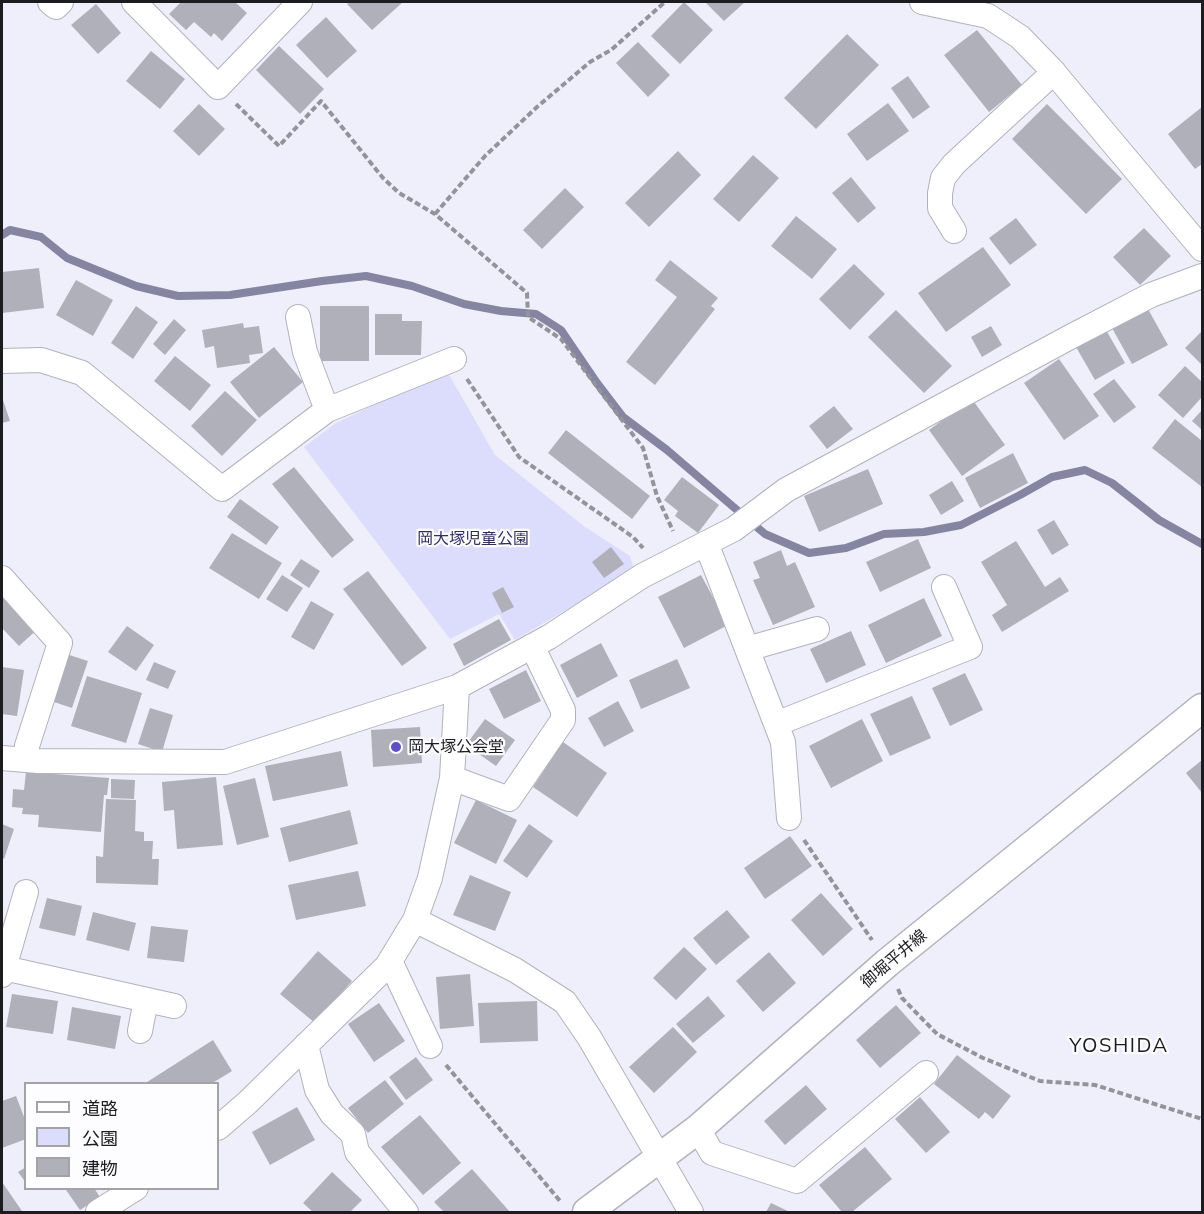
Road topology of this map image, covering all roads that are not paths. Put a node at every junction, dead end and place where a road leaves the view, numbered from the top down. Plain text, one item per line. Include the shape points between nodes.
1 (50, 2) edge
2 (61, 2) edge
3 (134, 2) edge
4 (300, 2) edge
5 (922, 2) edge
6 (1054, 72) junction
7 (954, 231) dead end
8 (1203, 249) edge
9 (1203, 276) edge
10 (297, 317) dead end
11 (454, 359) road end
12 (2, 361) edge
13 (327, 410) junction
14 (696, 548) junction
15 (2, 578) edge
16 (944, 587) dead end
17 (817, 629) dead end
18 (532, 646) junction
19 (747, 649) junction
20 (457, 687) junction
21 (1203, 708) edge
22 (776, 724) junction
23 (2, 758) edge
24 (26, 760) junction
25 (452, 778) junction
26 (789, 818) road end
27 (26, 892) dead end
28 (415, 920) junction
29 (390, 962) junction
30 (3, 971) edge
31 (146, 1000) junction
32 (174, 1006) dead end
33 (140, 1031) dead end
34 (306, 1045) junction
35 (430, 1046) road end
36 (927, 1073) dead end
37 (219, 1127) edge
38 (698, 1129) junction
39 (660, 1158) junction
40 (133, 1190) edge
41 (582, 1210) edge
42 (98, 1212) edge
43 (406, 1212) edge
44 (691, 1212) edge

1 - 2 street via 56,7
3 - 4 street via 218,87
5 - 6 street via 988,16 1020,37
6 - 7 street via 943,178 940,208
6 - 8 street
9 - 14 street via 1151,295 1072,336 797,484 734,529
10 - 13 street via 305,352
11 - 13 street
12 - 13 street via 41,360 82,373 222,489
14 - 18 street via 642,576
14 - 19 street
15 - 24 street via 60,643
16 - 22 street via 970,647
17 - 19 street
18 - 20 street
18 - 25 street via 564,710 564,720 509,799
19 - 22 street
20 - 24 street via 225,762
20 - 25 street
21 - 38 street, 御堀平井線 via 887,963
22 - 26 street via 783,742
23 - 24 street
25 - 28 street via 430,878
27 - 30 street
28 - 29 street
28 - 39 street via 515,970 565,1002
29 - 34 street
29 - 35 street
30 - 31 street
31 - 32 street
31 - 33 street
34 - 37 street
34 - 43 street via 317,1090 332,1114 353,1134 357,1152
36 - 38 street via 797,1181 712,1153
38 - 39 street, 御堀平井線
39 - 41 street, 御堀平井線
39 - 44 street
40 - 42 street

